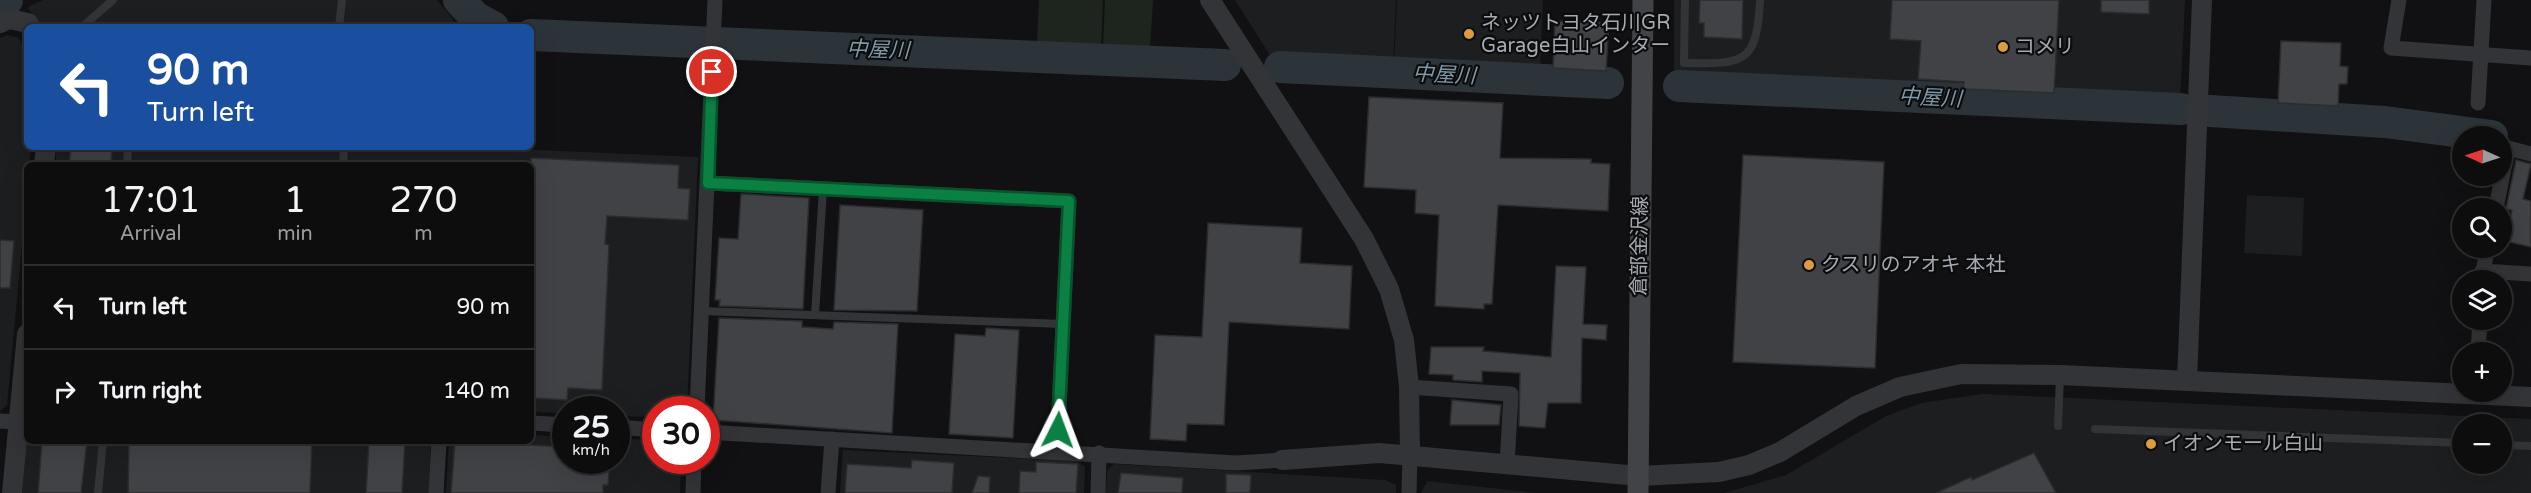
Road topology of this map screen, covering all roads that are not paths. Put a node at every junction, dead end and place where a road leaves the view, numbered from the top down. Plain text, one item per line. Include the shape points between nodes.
1 (113, 0) edge
2 (342, 0) edge
3 (715, 0) edge
4 (1210, 0) edge
5 (1643, 0) edge
6 (1685, 0) edge
7 (1760, 0) edge
8 (2202, 0) edge
9 (2399, 0) edge
10 (2484, 0) edge
11 (0, 23) edge
12 (28, 24) edge
13 (85, 24) edge
14 (339, 24) edge
15 (2481, 54) junction
16 (2531, 58) edge
17 (2478, 103) dead end
18 (2512, 149) edge
19 (2531, 154) edge
20 (708, 183) junction
21 (823, 189) junction
22 (2531, 274) edge
23 (2512, 275) edge
24 (702, 311) junction
25 (815, 315) junction
26 (1063, 324) junction
27 (2061, 375) junction
28 (2187, 381) junction
29 (24, 386) edge
30 (1409, 387) junction
31 (2452, 391) edge
32 (2512, 395) edge
33 (697, 396) edge
34 (2531, 397) edge
35 (9, 422) edge
36 (534, 423) edge
37 (552, 424) edge
38 (2058, 426) dead end
39 (2096, 429) dead end
40 (720, 433) edge
41 (832, 439) junction
42 (2452, 443) edge
43 (103, 444) edge
44 (439, 444) edge
45 (2512, 445) edge
46 (2531, 446) edge
47 (1057, 451) junction
48 (1100, 453) junction
49 (1410, 456) junction
50 (1282, 460) joint
51 (1507, 465) junction
52 (694, 474) edge
53 (1639, 484) edge
54 (12, 493) edge
55 (98, 493) edge
56 (436, 493) edge
57 (693, 493) edge
58 (828, 493) edge
59 (1098, 493) edge
60 (1409, 493) edge

1 - 13 lane
2 - 14 lane
3 - 20 street
4 - 30 street via 1364,239 1389,288 1404,340
5 - 53 main road, 倉部金沢線
6 - 7 lane via 1684,63 1730,64 1758,36
8 - 28 street
9 - 15 street via 2391,48
10 - 15 street
11 - 12 street via 9,19
15 - 16 street
15 - 17 street
18 - 19 street
20 - 21 street
20 - 24 street
21 - 25 lane
21 - 26 street via 1069,201
22 - 23 street
24 - 25 lane
24 - 33 street
25 - 26 lane
26 - 47 street
27 - 28 street
27 - 38 lane
27 - 53 street via 1994,372 1928,379 1872,398 1780,452 1749,465
28 - 31 street
29 - 35 street
30 - 49 street
30 - 51 street via 1511,394
32 - 34 street
35 - 54 street
36 - 37 street
39 - 42 lane
40 - 41 street
41 - 47 street
41 - 58 street
43 - 55 lane
44 - 56 street
45 - 46 lane
47 - 48 street
48 - 50 street via 1236,463
48 - 59 street
49 - 50 street via 1379,453
49 - 51 street
49 - 60 street
51 - 53 street
52 - 57 street

